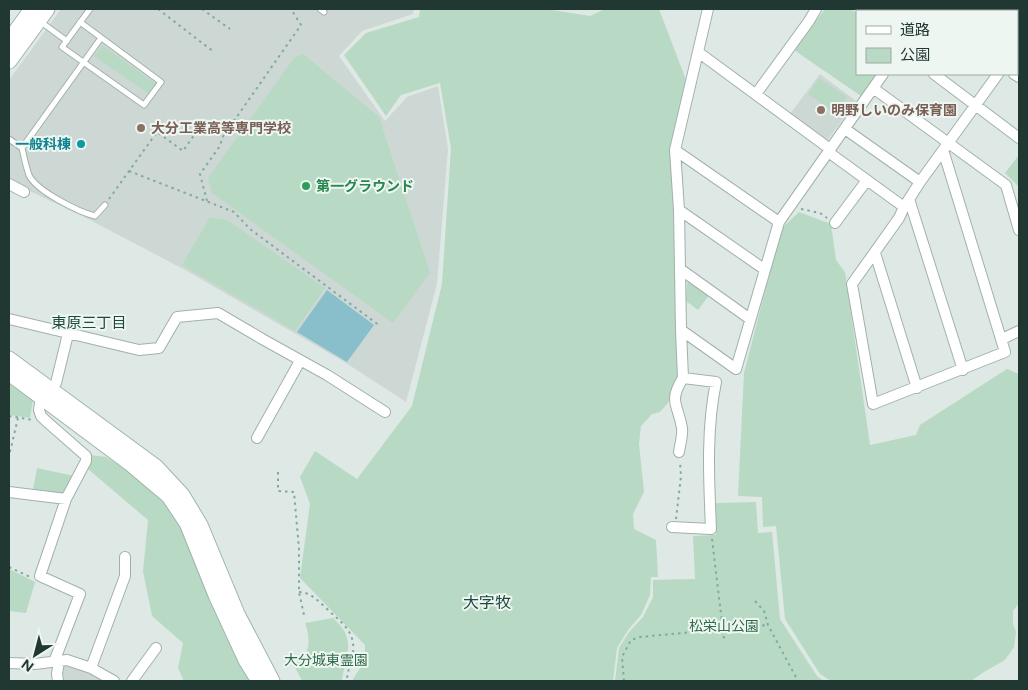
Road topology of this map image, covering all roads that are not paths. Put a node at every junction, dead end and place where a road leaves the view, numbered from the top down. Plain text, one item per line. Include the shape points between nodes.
1 (90, 9) edge
2 (708, 9) edge
3 (816, 9) edge
4 (36, 13) edge
5 (80, 22) junction
6 (101, 38) junction
7 (9, 41) edge
8 (66, 41) junction
9 (698, 52) junction
10 (9, 61) edge
11 (84, 62) junction
12 (882, 75) edge
13 (935, 75) edge
14 (997, 75) edge
15 (873, 88) junction
16 (756, 94) junction
17 (976, 104) junction
18 (845, 129) junction
19 (1019, 138) edge
20 (9, 139) edge
21 (946, 146) junction
22 (22, 148) junction
23 (830, 149) junction
24 (675, 150) junction
25 (867, 180) junction
26 (920, 182) junction
27 (9, 184) edge
28 (24, 192) dead end
29 (907, 203) junction
30 (105, 205) road end
31 (679, 210) junction
32 (779, 222) junction
33 (835, 223) road end
34 (1019, 230) edge
35 (875, 254) junction
36 (680, 269) junction
37 (764, 269) junction
38 (9, 319) edge
39 (750, 319) junction
40 (681, 330) junction
41 (1019, 330) edge
42 (68, 334) junction
43 (1002, 339) junction
44 (9, 359) edge
45 (300, 361) junction
46 (963, 370) junction
47 (9, 373) edge
48 (683, 378) junction
49 (917, 388) junction
50 (46, 393) junction
51 (385, 412) dead end
52 (257, 438) dead end
53 (679, 452) road end
54 (9, 492) edge
55 (66, 500) junction
56 (674, 527) road end
57 (125, 557) dead end
58 (156, 648) dead end
59 (57, 661) junction
60 (9, 663) edge
61 (91, 668) junction
62 (58, 681) edge
63 (114, 681) edge
64 (132, 681) edge
65 (259, 681) edge
66 (272, 681) edge

1 - 5 lane
2 - 9 street
3 - 16 street
4 - 7 street
4 - 8 lane
4 - 10 street
5 - 6 lane
5 - 8 lane
6 - 11 lane
6 - 11 lane via 161,82 144,105
8 - 11 lane via 62,46
9 - 16 street
9 - 24 street
11 - 22 lane
12 - 15 street
13 - 17 street
14 - 17 street
15 - 18 street
15 - 21 street
16 - 23 street
17 - 19 street
17 - 21 street
18 - 23 street
18 - 26 street
20 - 22 lane
21 - 26 street
21 - 34 street via 1006,185
21 - 43 street
22 - 30 lane via 30,177 42,189 90,215 95,216
23 - 25 street via 831,154
23 - 32 street
24 - 31 street
24 - 32 street
25 - 29 street
25 - 33 street
26 - 29 street
27 - 28 street
29 - 35 street
29 - 46 street
31 - 36 street
31 - 37 street
32 - 37 street
35 - 49 street
35 - 49 street via 852,284 874,404
36 - 39 street
36 - 40 street
37 - 39 street
38 - 42 street
39 - 40 street via 736,369
40 - 48 street
41 - 43 street
42 - 45 street via 139,350 159,348 177,317 218,313
42 - 50 street via 56,382
43 - 46 street via 1005,352
44 - 50 street
45 - 51 street
45 - 52 street
46 - 49 street
47 - 50 street
48 - 53 street via 675,396 675,408 682,428
48 - 56 street via 716,382 710,409 711,529
50 - 55 street via 39,410 41,416 86,456
50 - 65 street via 169,496 187,523 216,595
50 - 66 street via 156,467 182,495 200,525 237,614
54 - 55 street
55 - 59 street via 40,576 80,594
57 - 61 street via 126,576
58 - 64 street
59 - 60 street
59 - 61 street via 67,660
59 - 62 street
61 - 63 street

